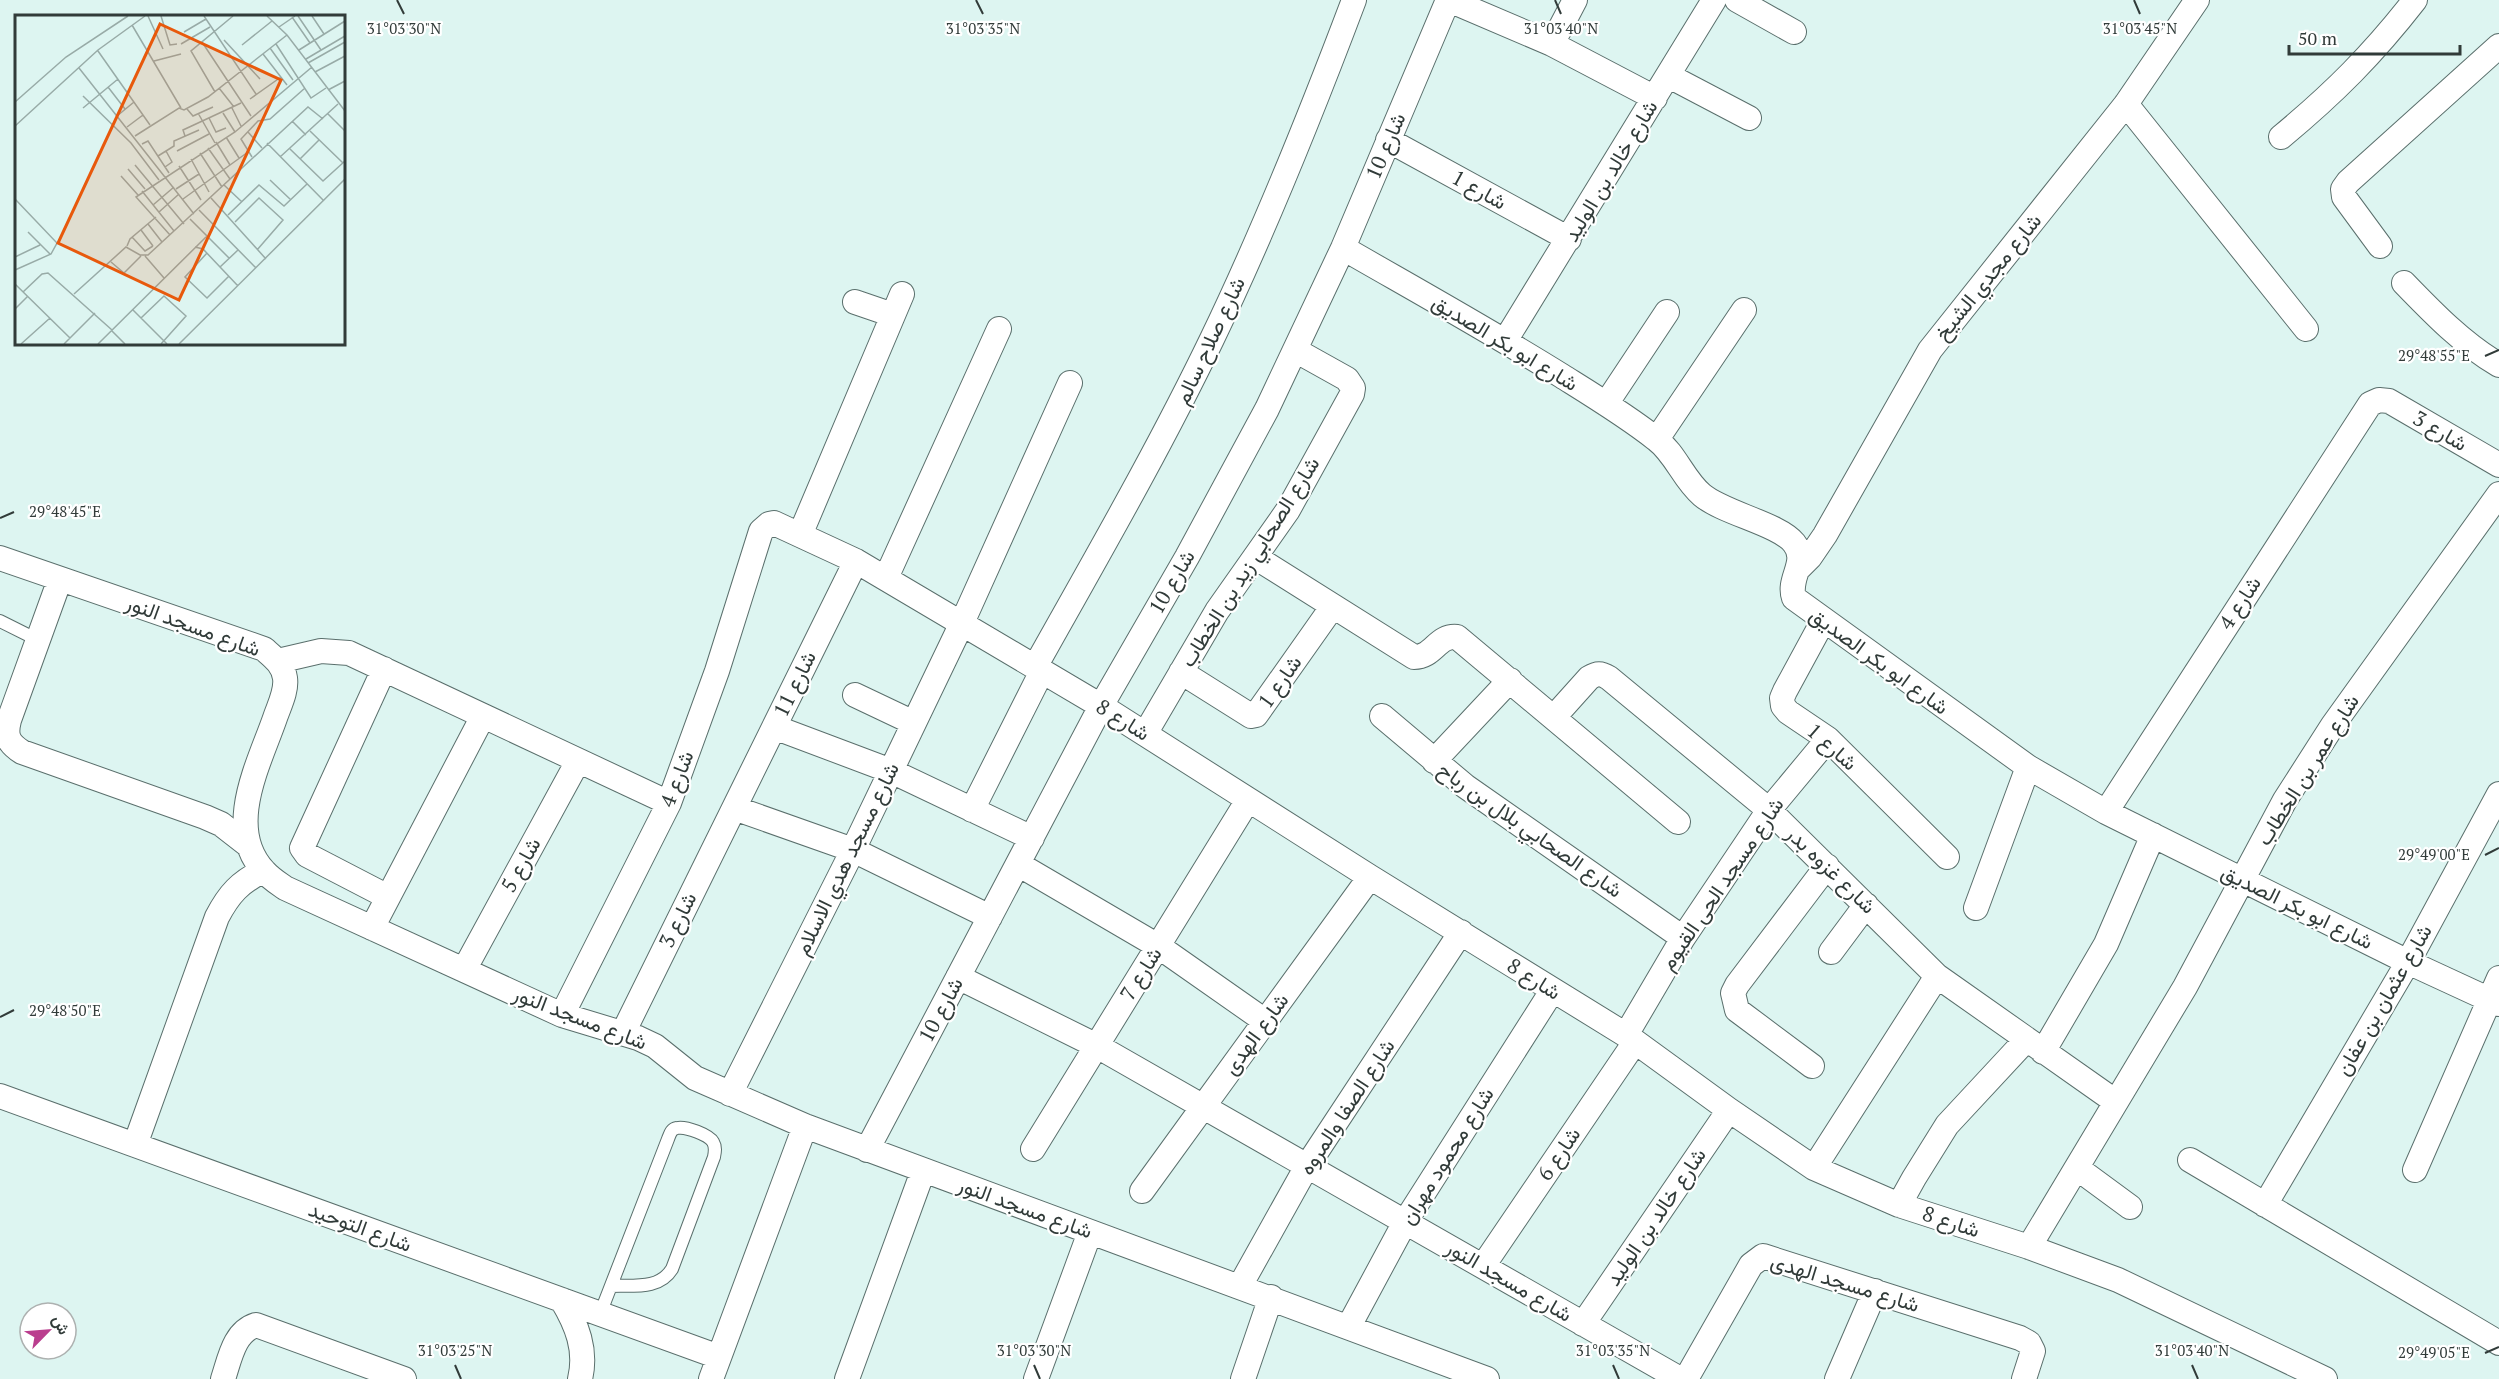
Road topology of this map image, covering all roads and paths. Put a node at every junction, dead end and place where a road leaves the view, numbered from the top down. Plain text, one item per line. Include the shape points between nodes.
1 (1354, 0) edge
2 (1448, 0) edge
3 (1575, 0) edge
4 (1714, 0) edge
5 (1737, 0) edge
6 (2197, 0) edge
7 (2415, 0) edge
8 (1794, 33) dead end
9 (1552, 44) junction
10 (2499, 46) edge
11 (1669, 76) junction
12 (1655, 98) junction
13 (2127, 104) junction
14 (1749, 118) dead end
15 (2281, 137) dead end
16 (1388, 140) junction
17 (1569, 239) junction
18 (2380, 246) dead end
19 (1343, 248) junction
20 (2404, 283) dead end
21 (855, 302) dead end
22 (1744, 310) dead end
23 (1667, 312) dead end
24 (999, 329) dead end
25 (2306, 329) dead end
26 (1505, 341) junction
27 (1295, 350) junction
28 (2499, 365) edge
29 (1070, 383) dead end
30 (2379, 400) joint
31 (1606, 404) junction
32 (1657, 439) junction
33 (2499, 465) edge
34 (2499, 494) edge
35 (765, 527) joint
36 (800, 535) junction
37 (1255, 557) junction
38 (0, 558) edge
39 (856, 561) junction
40 (1800, 567) junction
41 (886, 578) junction
42 (60, 579) junction
43 (1333, 606) junction
44 (0, 621) edge
45 (1823, 621) junction
46 (962, 623) junction
47 (38, 640) junction
48 (278, 661) junction
49 (384, 669) junction
50 (1038, 669) junction
51 (1181, 672) junction
52 (1510, 680) junction
53 (855, 695) dead end
54 (1101, 706) junction
55 (483, 716) junction
56 (1382, 716) dead end
57 (1554, 717) junction
58 (914, 723) junction
59 (774, 727) junction
60 (1145, 734) junction
61 (1828, 739) junction
62 (578, 761) junction
63 (1434, 761) junction
64 (2028, 767) junction
65 (891, 771) junction
66 (2499, 794) edge
67 (1248, 800) junction
68 (669, 803) junction
69 (734, 808) junction
70 (972, 810) junction
71 (1769, 810) junction
72 (2106, 812) junction
73 (1678, 822) dead end
74 (2153, 835) junction
75 (1032, 838) junction
76 (248, 845) junction
77 (853, 850) junction
78 (1947, 857) dead end
79 (1018, 864) junction
80 (1827, 866) junction
81 (263, 870) junction
82 (1370, 877) junction
83 (2241, 879) junction
84 (388, 897) junction
85 (1866, 905) junction
86 (1976, 908) dead end
87 (990, 917) junction
88 (372, 928) junction
89 (1461, 932) junction
90 (1683, 938) junction
91 (1158, 946) junction
92 (1831, 952) dead end
93 (2408, 962) junction
94 (464, 970) junction
95 (1937, 976) junction
96 (958, 978) junction
97 (1551, 991) junction
98 (2496, 994) edge
99 (562, 1015) junction
100 (1265, 1021) junction
101 (623, 1033) junction
102 (1630, 1039) junction
103 (1097, 1046) junction
104 (2035, 1046) junction
105 (1812, 1066) dead end
106 (730, 1094) junction
107 (0, 1096) edge
108 (2116, 1102) junction
109 (1203, 1106) junction
110 (1729, 1110) junction
111 (805, 1126) junction
112 (135, 1145) junction
113 (1033, 1149) dead end
114 (867, 1150) junction
115 (2190, 1160) dead end
116 (1307, 1166) junction
117 (1814, 1168) junction
118 (2077, 1168) junction
119 (2415, 1170) dead end
120 (923, 1171) junction
121 (1142, 1191) dead end
122 (1899, 1205) junction
123 (2265, 1205) junction
124 (2130, 1207) dead end
125 (1405, 1222) junction
126 (1090, 1232) junction
127 (2029, 1247) junction
128 (1483, 1266) junction
129 (611, 1286) junction
130 (1240, 1286) junction
131 (1875, 1291) junction
132 (1271, 1297) junction
133 (562, 1300) junction
134 (600, 1314) junction
135 (1583, 1324) junction
136 (1349, 1326) junction
137 (2499, 1343) edge
138 (715, 1368) edge
139 (223, 1379) edge
140 (404, 1379) edge
141 (580, 1379) edge
142 (847, 1379) edge
143 (1036, 1379) edge
144 (1243, 1379) edge
145 (1487, 1379) edge
146 (1680, 1379) edge
147 (1686, 1379) edge
148 (1837, 1379) edge
149 (2024, 1379) edge
150 (2325, 1379) edge

1 - 50 street, شارع صلاح سالم via 1213,338
2 - 9 street
2 - 16 street, شارع 10
3 - 9 street
4 - 11 street, شارع خالد بن الوليد
5 - 8 street
6 - 13 street, شارع مجدي الشيخ
7 - 15 street via 2333,93
9 - 12 street
10 - 18 street via 2343,189 2344,197
11 - 12 street, شارع خالد بن الوليد
11 - 14 street
12 - 17 street, شارع خالد بن الوليد
13 - 25 street
13 - 40 street, شارع مجدي الشيخ via 1930,350 1818,547
16 - 17 street, شارع 1
16 - 19 street, شارع 10
17 - 26 street, شارع خالد بن الوليد
19 - 26 street, شارع ابو بكر الصديق
19 - 27 street, شارع 10
20 - 28 street via 2461,338
21 - 36 street via 898,305
22 - 32 street
23 - 31 street
24 - 41 street
26 - 31 street, شارع ابو بكر الصديق
27 - 37 street, شارع الصحابي زيد بن الخطاب via 1347,379 1352,394 1288,510
27 - 54 street, شارع 10 via 1192,548
29 - 46 street, شارع مسجد هدي الاسلام
30 - 33 street, شارع 3 via 2389,401
30 - 72 street, شارع 4 via 2363,412
31 - 32 street, شارع ابو بكر الصديق
32 - 40 street, شارع ابو بكر الصديق via 1702,495 1794,542 1800,553
34 - 83 street, شارع عمر بن الخطاب via 2333,725
35 - 36 street, شارع 8 via 780,525
35 - 68 street, شارع 4
36 - 39 street, شارع 8
37 - 43 street
37 - 51 street, شارع الصحابي زيد بن الخطاب via 1217,610
38 - 42 street, شارع مسجد النور
39 - 41 street, شارع 8
39 - 59 street, شارع 11
40 - 45 street, شارع ابو بكر الصديق via 1792,582 1794,598
41 - 46 street, شارع 8
42 - 47 street
42 - 48 street, شارع مسجد النور via 264,649
43 - 51 street, شارع 1 via 1256,715 1251,716
43 - 52 street via 1414,657 1429,654 1448,636 1457,637
44 - 47 lane
45 - 61 street, شارع 1 via 1782,698 1788,712
45 - 64 street, شارع ابو بكر الصديق
46 - 50 street, شارع 8
46 - 58 street, شارع مسجد هدي الاسلام
47 - 76 street via 9,720 6,733 11,745 205,817
48 - 49 street via 335,651
48 - 76 street, شارع مسجد النور via 285,678 283,697 244,816
49 - 55 street
49 - 84 street via 302,848 307,855
50 - 54 street, شارع 8
50 - 70 street
51 - 60 street, شارع الصحابي زيد بن الخطاب
52 - 57 street
52 - 63 street
53 - 58 street
54 - 60 street, شارع 8
54 - 75 street, شارع 10
55 - 62 street
55 - 84 street
56 - 63 street, شارع الصحابي بلال بن رباح
57 - 71 street, شارع غزوه بدر via 1589,678 1603,674
57 - 73 street
58 - 65 street, شارع مسجد هدي الاسلام
59 - 65 street
59 - 69 street, شارع 11
60 - 67 street, شارع 8
61 - 71 street, شارع مسجد الحى القيوم
61 - 78 street, شارع 1
62 - 68 street
62 - 94 street, شارع 5
63 - 90 street, شارع الصحابي بلال بن رباح
64 - 72 street, شارع ابو بكر الصديق
64 - 86 street
65 - 70 street
65 - 77 street, شارع مسجد هدي الاسلام
66 - 93 street, شارع عثمان بن عفان
67 - 82 street, شارع 8
67 - 91 street, شارع 7
68 - 99 street, شارع 4
69 - 77 street
69 - 101 street, شارع 3
70 - 75 street
71 - 80 street, شارع غزوه بدر
71 - 90 street, شارع مسجد الحى القيوم
72 - 74 street, شارع ابو بكر الصديق
74 - 83 street, شارع ابو بكر الصديق
74 - 104 street via 2106,944
75 - 79 street, شارع 10
76 - 81 street, شارع مسجد النور
77 - 87 street
77 - 106 street, شارع مسجد هدي الاسلام
79 - 87 street, شارع 10
79 - 91 street
80 - 85 street, شارع غزوه بدر
80 - 105 street via 1733,993 1737,1010
81 - 88 street, شارع مسجد النور via 285,888
81 - 112 street via 243,881 217,916
82 - 89 street, شارع 8
82 - 100 street, شارع الهدى
83 - 93 street, شارع ابو بكر الصديق
83 - 108 street, شارع عمر بن الخطاب via 2215,934
84 - 88 street
85 - 92 street
85 - 95 street, شارع غزوه بدر
87 - 96 street, شارع 10
88 - 94 street, شارع مسجد النور
89 - 97 street, شارع 8
89 - 116 street, شارع الصفا والمروه
90 - 102 street, شارع مسجد الحى القيوم
91 - 100 street
91 - 103 street, شارع 7
93 - 98 street, شارع ابو بكر الصديق
93 - 123 street, شارع عثمان بن عفان
94 - 99 street, شارع مسجد النور
95 - 104 street, شارع غزوه بدر
95 - 117 street
96 - 103 street, شارع مسجد النور
96 - 114 street, شارع 10
97 - 102 street, شارع 8
97 - 125 street, شارع محمود مهران
98 - 119 street
99 - 101 street, شارع مسجد النور
100 - 109 street, شارع الهدى
101 - 106 street, شارع مسجد النور via 654,1046 695,1078
102 - 110 street, شارع 8
102 - 128 street, شارع 6
103 - 109 street, شارع مسجد النور
103 - 113 street, شارع 7
104 - 108 street, شارع غزوه بدر
104 - 122 street via 1947,1125
106 - 111 street, شارع مسجد النور
107 - 112 street, شارع التوحيد
108 - 118 street, شارع عمر بن الخطاب
109 - 116 street, شارع مسجد النور
109 - 121 street, شارع الهدى
110 - 117 street, شارع 8
110 - 135 street, شارع خالد بن الوليد
111 - 114 street, شارع مسجد النور
111 - 138 street
112 - 133 street, شارع التوحيد
114 - 120 street, شارع مسجد النور
115 - 123 street
116 - 125 street, شارع مسجد النور
116 - 130 street, شارع الصفا والمروه
117 - 122 street, شارع 8
118 - 124 street
118 - 127 street, شارع عمر بن الخطاب
120 - 126 street, شارع مسجد النور
120 - 142 street
122 - 127 street, شارع 8
123 - 137 street
125 - 128 street, شارع مسجد النور
125 - 136 street, شارع محمود مهران
126 - 130 street, شارع مسجد النور
126 - 143 street
127 - 150 street, شارع 8 via 2118,1280
128 - 135 street, شارع مسجد النور
129 - 129 lane via 671,1131 686,1129 708,1137 716,1149 714,1157 672,1269 657,1283
129 - 134 lane
130 - 132 street, شارع مسجد النور
131 - 147 street, شارع مسجد الهدى via 1771,1257 1756,1259
131 - 148 street
131 - 149 street, شارع مسجد الهدى via 2029,1343 2033,1351
132 - 136 street, شارع مسجد النور
132 - 144 street
133 - 134 street, شارع التوحيد
133 - 141 street via 576,1323 582,1349
134 - 138 street, شارع التوحيد
135 - 146 street, شارع مسجد النور
136 - 145 street, شارع مسجد النور
139 - 140 street via 238,1338 245,1329 256,1325

